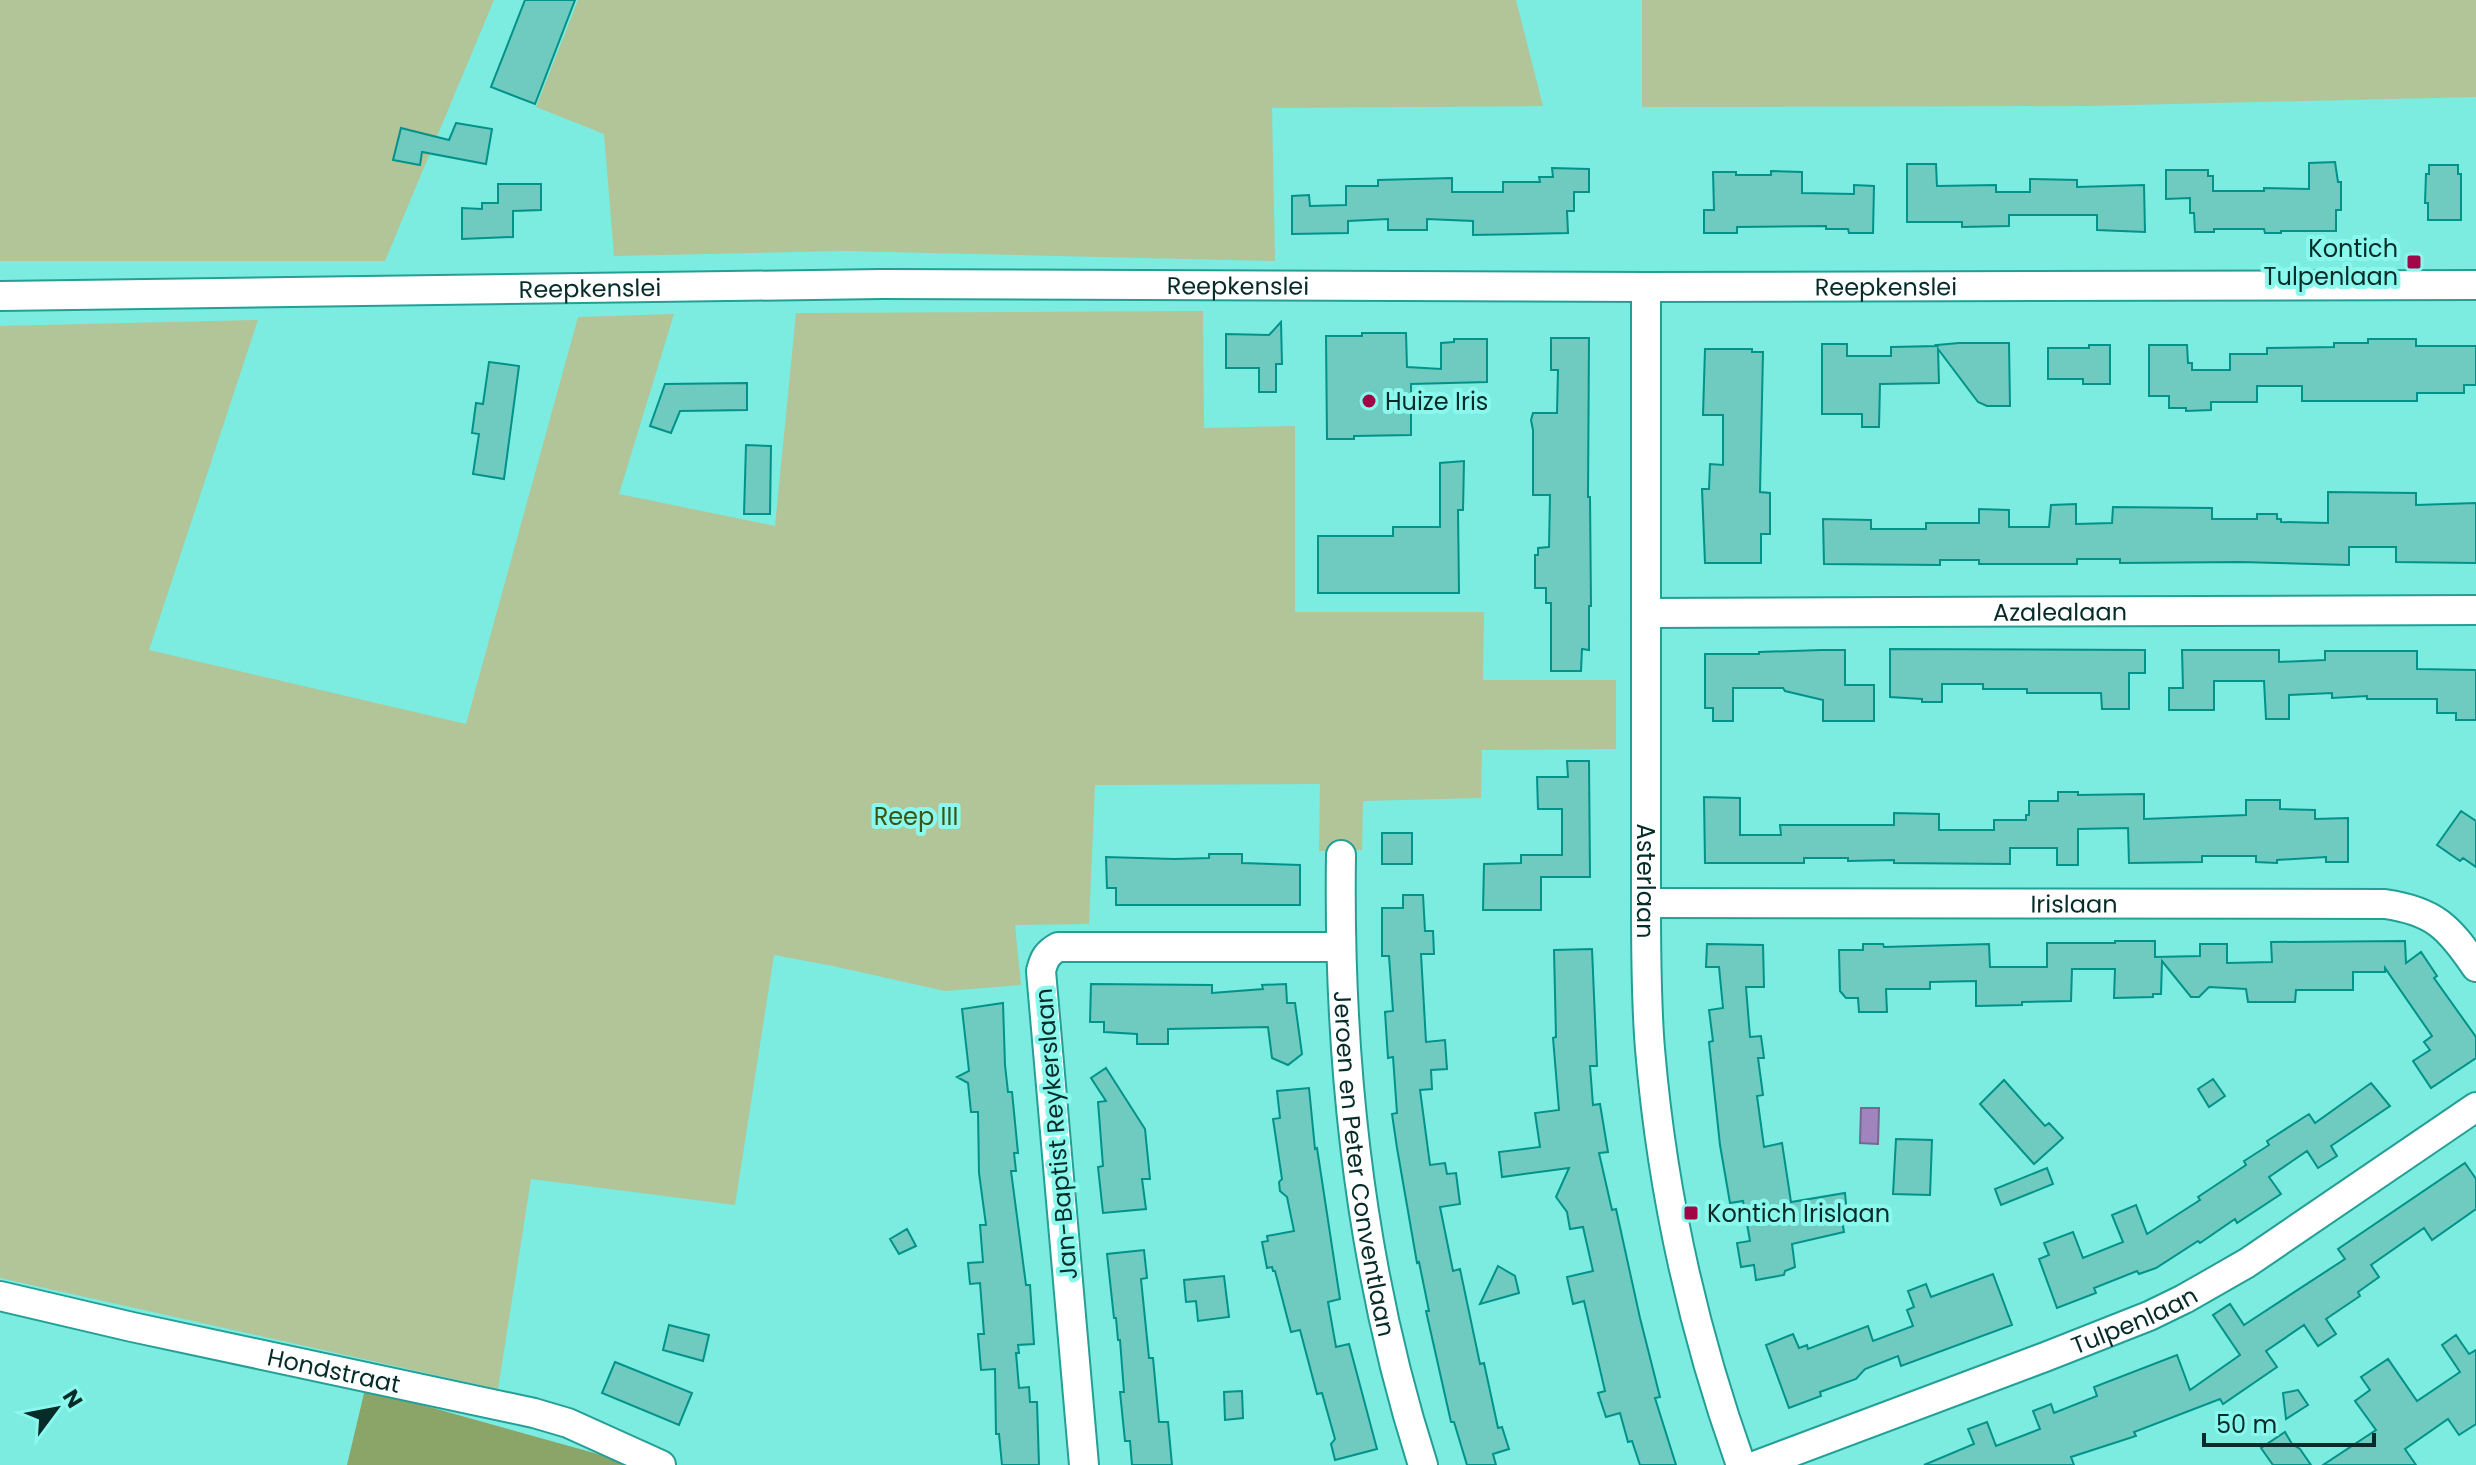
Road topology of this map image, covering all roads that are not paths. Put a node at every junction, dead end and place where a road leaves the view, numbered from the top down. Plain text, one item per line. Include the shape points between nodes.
1 (2476, 285) edge
2 (1646, 287) junction
3 (0, 296) edge
4 (2476, 610) edge
5 (1646, 613) junction
6 (1341, 855) dead end
7 (1646, 903) junction
8 (1340, 947) junction
9 (2476, 967) edge
10 (2476, 1107) edge
11 (0, 1296) edge
12 (661, 1465) edge
13 (1084, 1465) edge
14 (1423, 1465) edge
15 (1741, 1465) edge
16 (1757, 1465) edge

1 - 2 street, Reepkenslei
2 - 3 street, Reepkenslei via 882,284
2 - 5 street, Asterlaan
4 - 5 street, Azalealaan
5 - 7 street, Asterlaan
6 - 8 street, Jeroen en Peter Conventlaan
7 - 9 street, Irislaan via 2385,904 2432,917
7 - 15 street, Asterlaan via 1650,1049 1671,1208 1707,1360
8 - 13 street, Jan-Baptist Reykerslaan via 1058,947 1044,960
8 - 14 street, Jeroen en Peter Conventlaan via 1363,1201 1394,1361
10 - 16 street, Tulpenlaan via 2247,1263 2184,1299
11 - 12 street, Hondstraat via 534,1413

